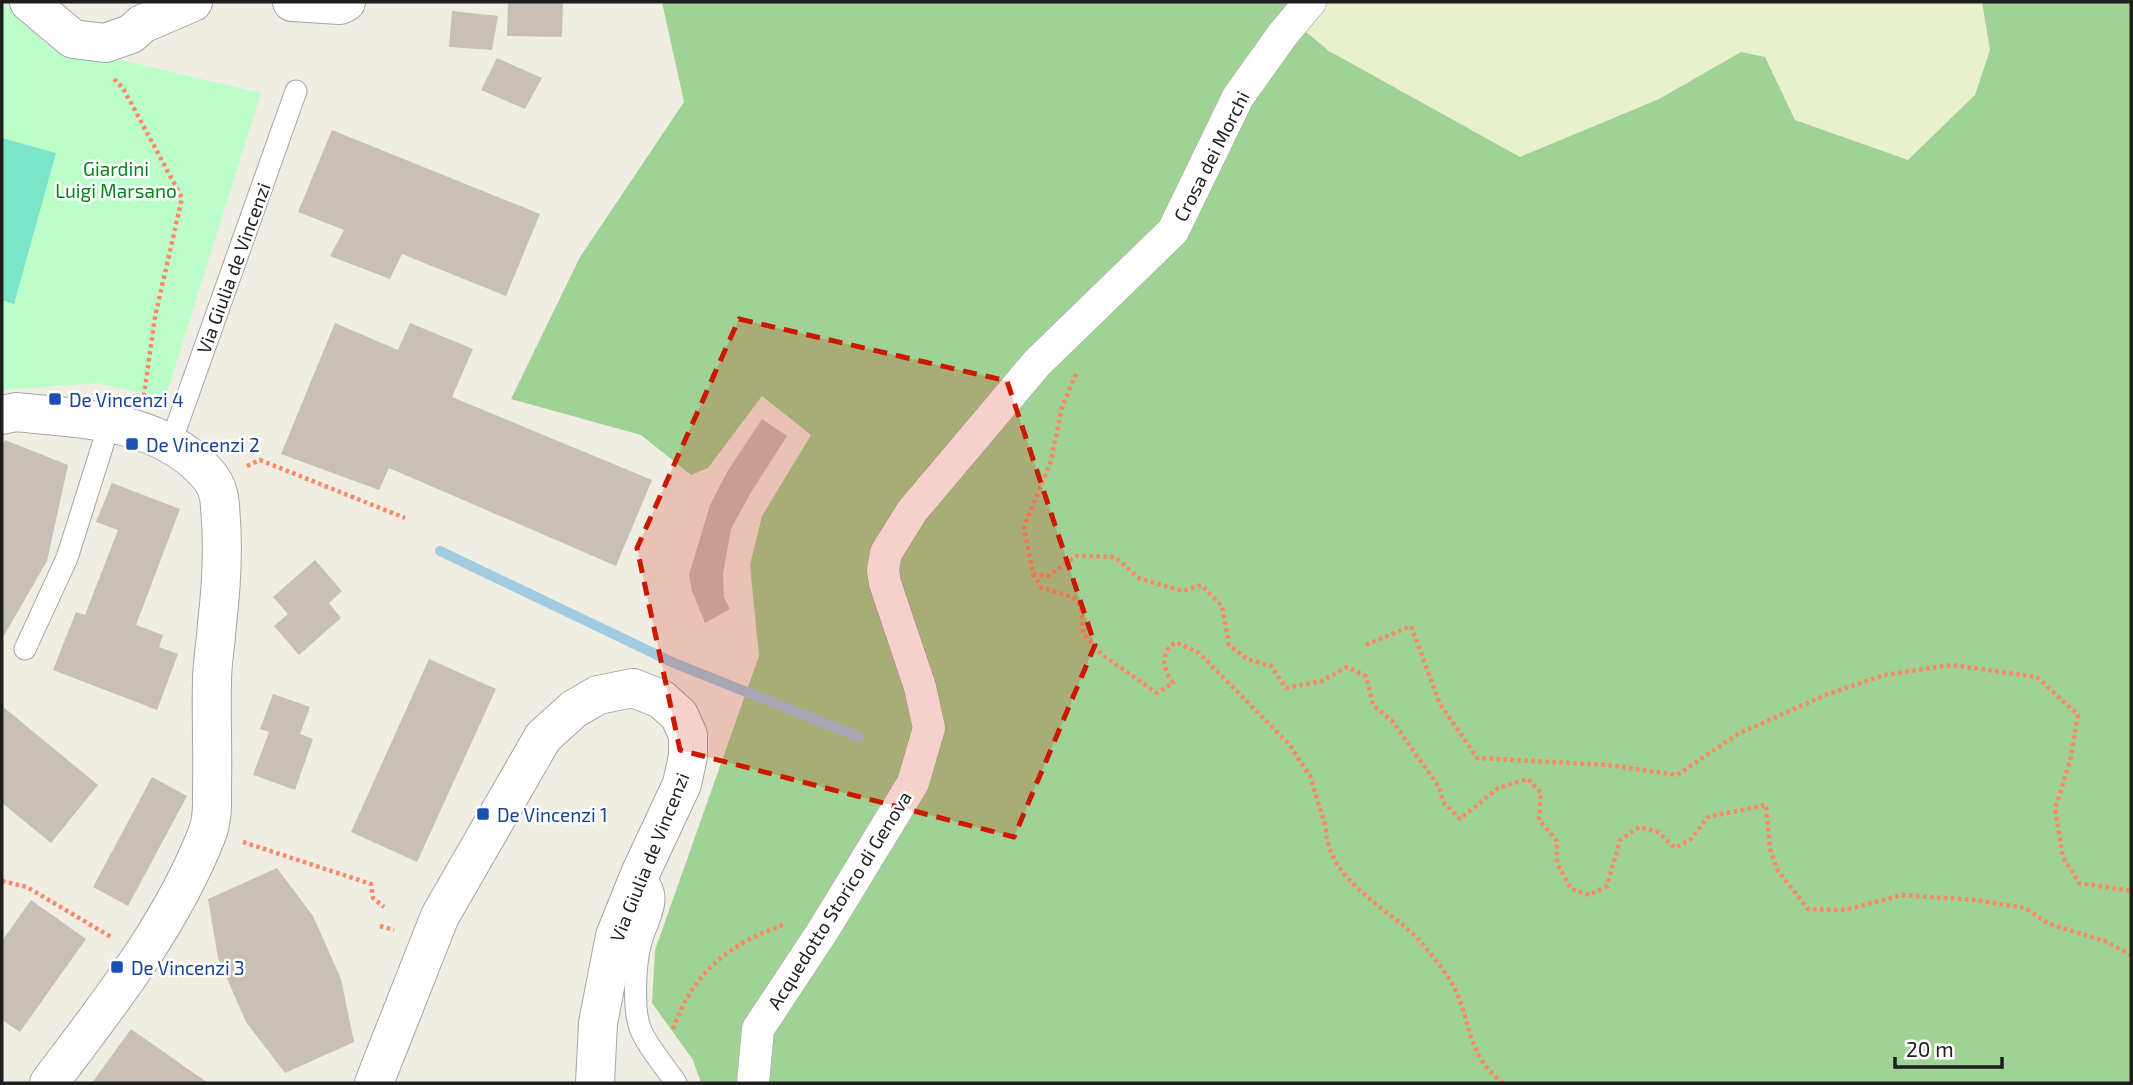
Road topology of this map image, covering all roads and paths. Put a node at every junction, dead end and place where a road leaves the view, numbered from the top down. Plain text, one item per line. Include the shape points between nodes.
1 (29, 2) edge
2 (193, 2) edge
3 (292, 2) edge
4 (346, 2) edge
5 (1310, 2) edge
6 (149, 13) edge
7 (72, 38) junction
8 (296, 91) dead end
9 (1101, 300) joint
10 (1080, 364) dead end
11 (2, 415) edge
12 (139, 432) junction
13 (214, 482) junction
14 (405, 517) dead end
15 (1033, 574) junction
16 (1366, 645) dead end
17 (25, 649) dead end
18 (209, 831) junction
19 (640, 874) junction
20 (2, 881) edge
21 (2131, 891) edge
22 (384, 907) dead end
23 (793, 918) dead end
24 (142, 955) junction
25 (2131, 955) edge
26 (662, 1061) junction
27 (50, 1083) edge
28 (374, 1083) edge
29 (595, 1083) edge
30 (676, 1083) edge
31 (753, 1083) edge
32 (1503, 1083) edge

1 - 7 street
2 - 6 street
3 - 4 street
5 - 9 street, Crosa dei Morchi via 1238,97 1173,231
6 - 7 street via 131,34 105,43
7 - 12 path via 123,88 182,198 155,317
8 - 12 lane, Via Giulia de Vincenzi
9 - 31 street, Acquedotto Storico di Genova via 1028,373 912,510 886,553 885,583 929,728 913,783 758,1029
10 - 15 path via 1062,407 1051,461 1024,527
11 - 12 street via 16,412
12 - 13 street via 194,461
12 - 17 lane, Via Giulia de Vincenzi via 67,558
13 - 14 path via 260,460
13 - 18 street via 219,494 222,574 212,678
15 - 25 path via 1048,576 1076,556 1115,557 1140,579 1183,591 1200,585 1222,606 1229,645 1247,659 1271,666 1286,688 1322,681 1347,667 1366,676 1373,705 1393,722 1439,787 1443,802 1460,819 1498,788 1528,779 1541,793 1539,820 1557,841 1557,863 1571,889 1589,895 1606,886 1620,840 1639,827 1658,832 1675,848 1691,839 1708,817 1766,804 1770,849 1778,872 1808,909 1845,911 1902,895 1975,900 2025,908 2049,924 2105,941
15 - 32 path via 1042,588 1073,597 1081,606 1083,634 1101,654 1145,686 1157,693 1172,682 1164,659 1169,646 1176,642 1188,646 1289,744 1310,776 1337,865 1420,941 1450,979 1477,1055
16 - 21 path via 1411,626 1440,704 1477,758 1608,765 1677,775 1738,734 1884,675 1952,665 2037,677 2078,715 2055,809 2063,856 2079,883
18 - 22 path via 371,884 373,898
18 - 24 street via 186,883
19 - 26 lane via 650,881 654,893 653,914 640,942 636,1000 640,1028
19 - 28 street, Via Giulia de Vincenzi via 682,783 688,736 679,715 661,699 633,688 598,695 543,737 440,916
19 - 29 street, Via Giulia de Vincenzi via 615,936 598,1023
20 - 24 path via 27,887
23 - 26 path via 752,937 701,975 680,1008
24 - 27 street
26 - 30 lane

